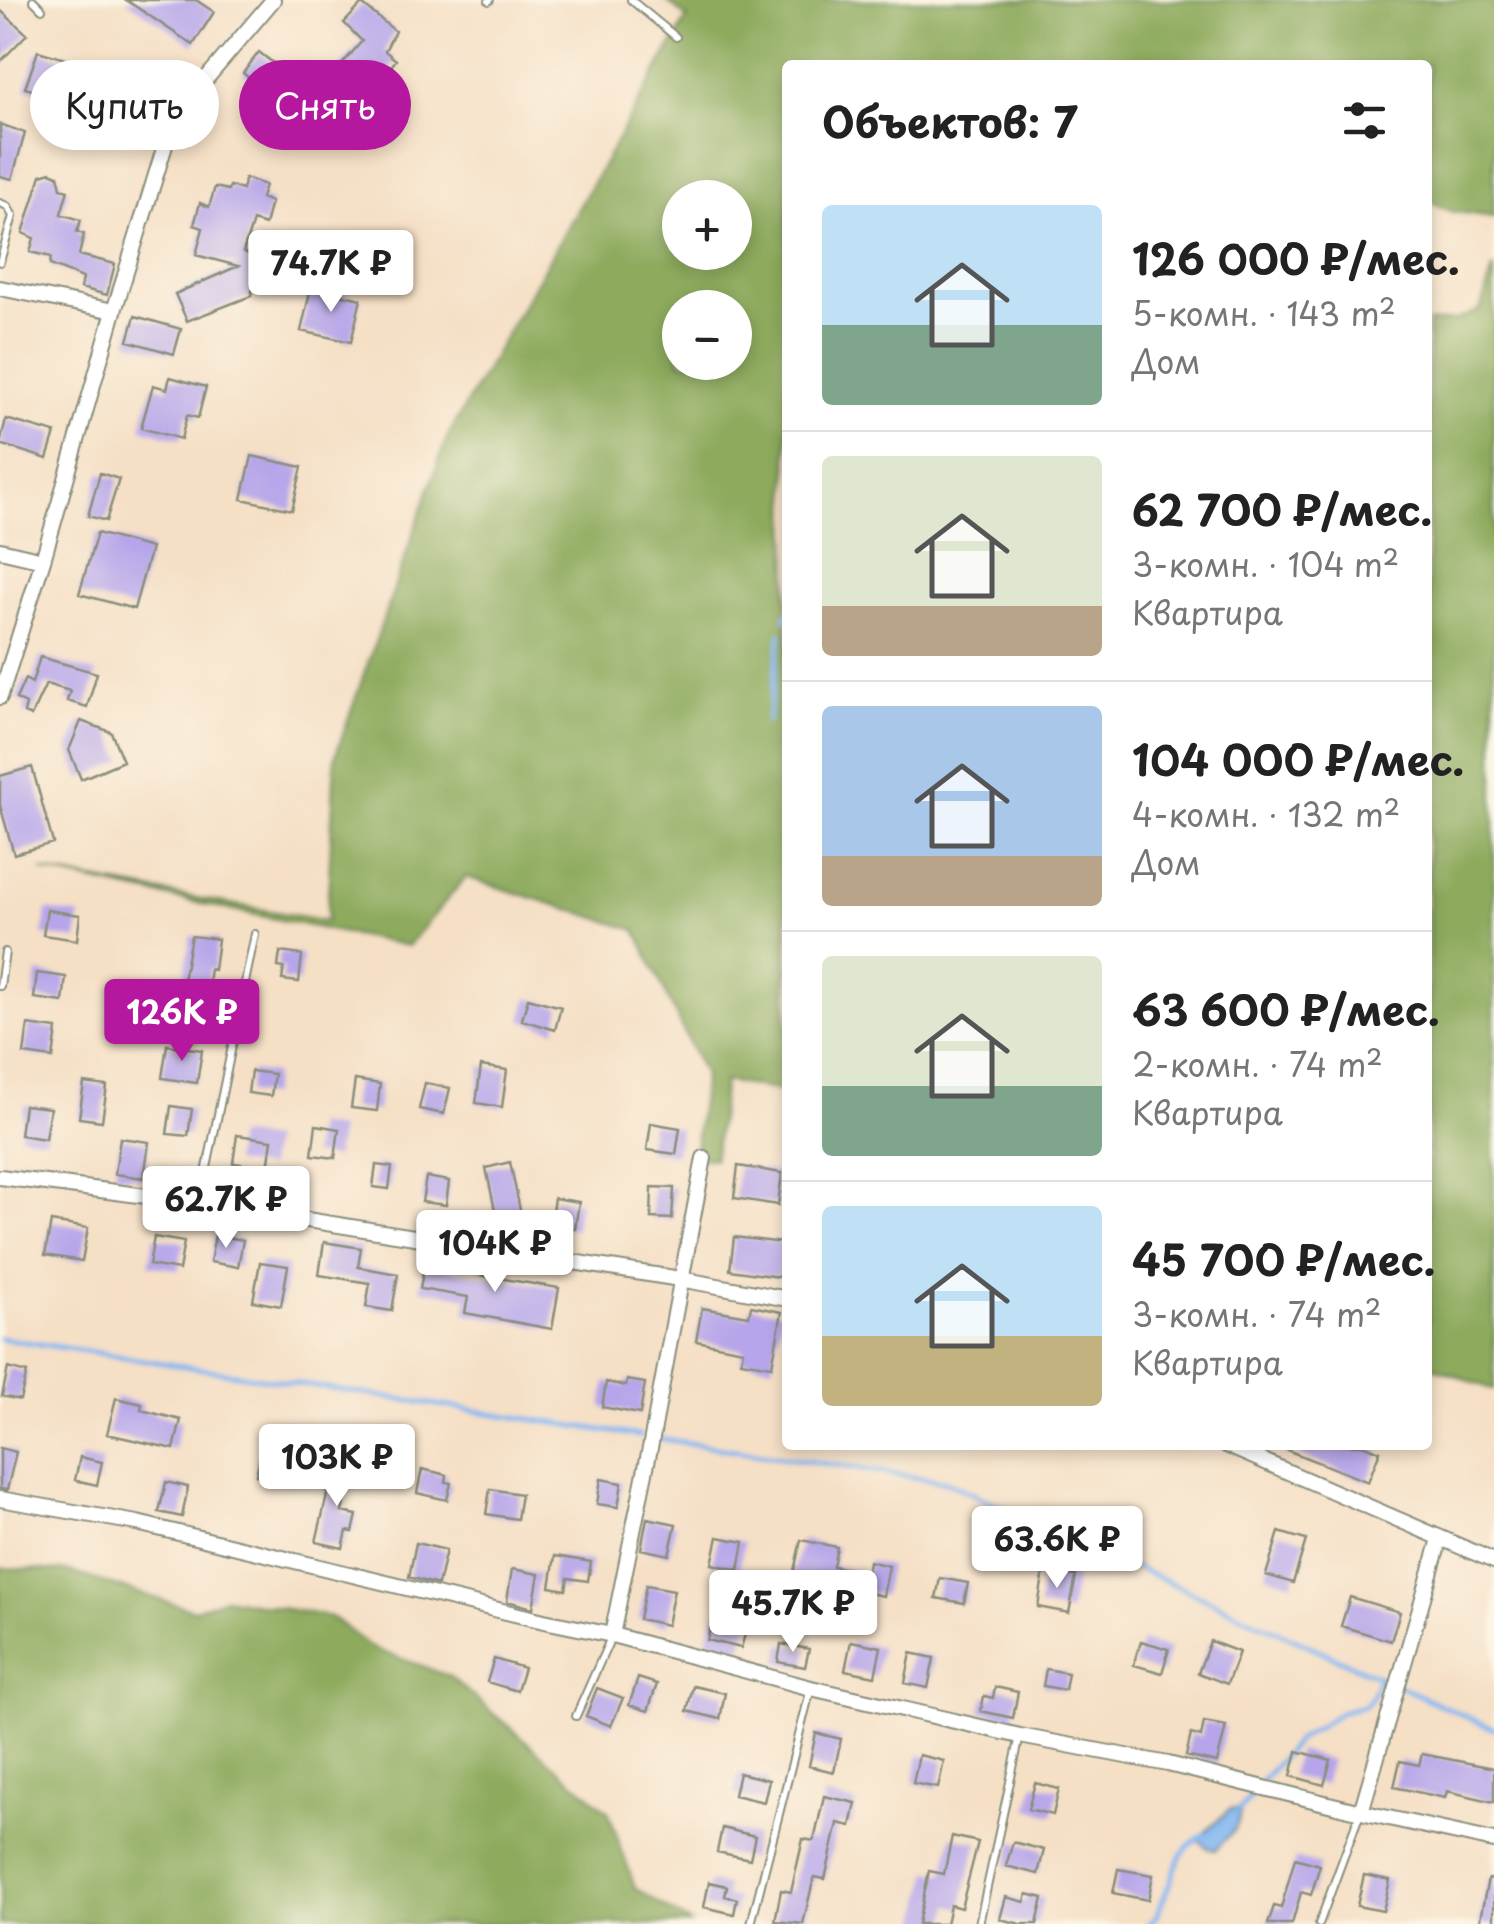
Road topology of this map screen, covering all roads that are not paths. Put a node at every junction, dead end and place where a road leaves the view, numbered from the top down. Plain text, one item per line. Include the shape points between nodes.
1 (33, 0) edge
2 (273, 0) edge
3 (631, 0) edge
4 (42, 9) dead end
5 (676, 37) dead end
6 (0, 203) edge
7 (0, 262) edge
8 (0, 288) edge
9 (114, 311) junction
10 (0, 550) edge
11 (43, 560) junction
12 (0, 697) edge
13 (255, 934) dead end
14 (5, 952) dead end
15 (0, 986) edge
16 (704, 1158) dead end
17 (0, 1177) edge
18 (200, 1204) junction
19 (680, 1280) junction
20 (782, 1298) edge
21 (1237, 1450) edge
22 (0, 1499) edge
23 (1440, 1539) junction
24 (1494, 1561) edge
25 (612, 1635) junction
26 (811, 1688) junction
27 (576, 1716) dead end
28 (1020, 1736) junction
29 (1361, 1812) junction
30 (1494, 1841) edge
31 (751, 1924) edge
32 (978, 1924) edge
33 (1318, 1924) edge

1 - 4 lane
2 - 9 street via 189,100 167,139
3 - 5 lane
6 - 7 lane via 14,216
8 - 9 street
9 - 11 street
10 - 11 street
11 - 12 street
13 - 18 lane
14 - 15 lane
16 - 19 street
17 - 18 street
18 - 19 street
19 - 20 street
19 - 25 street
21 - 23 street
22 - 25 street via 137,1523
23 - 24 street
23 - 29 street
25 - 26 street
25 - 27 lane
26 - 28 street
26 - 31 lane
28 - 29 street
28 - 32 lane
29 - 30 street
29 - 33 lane

